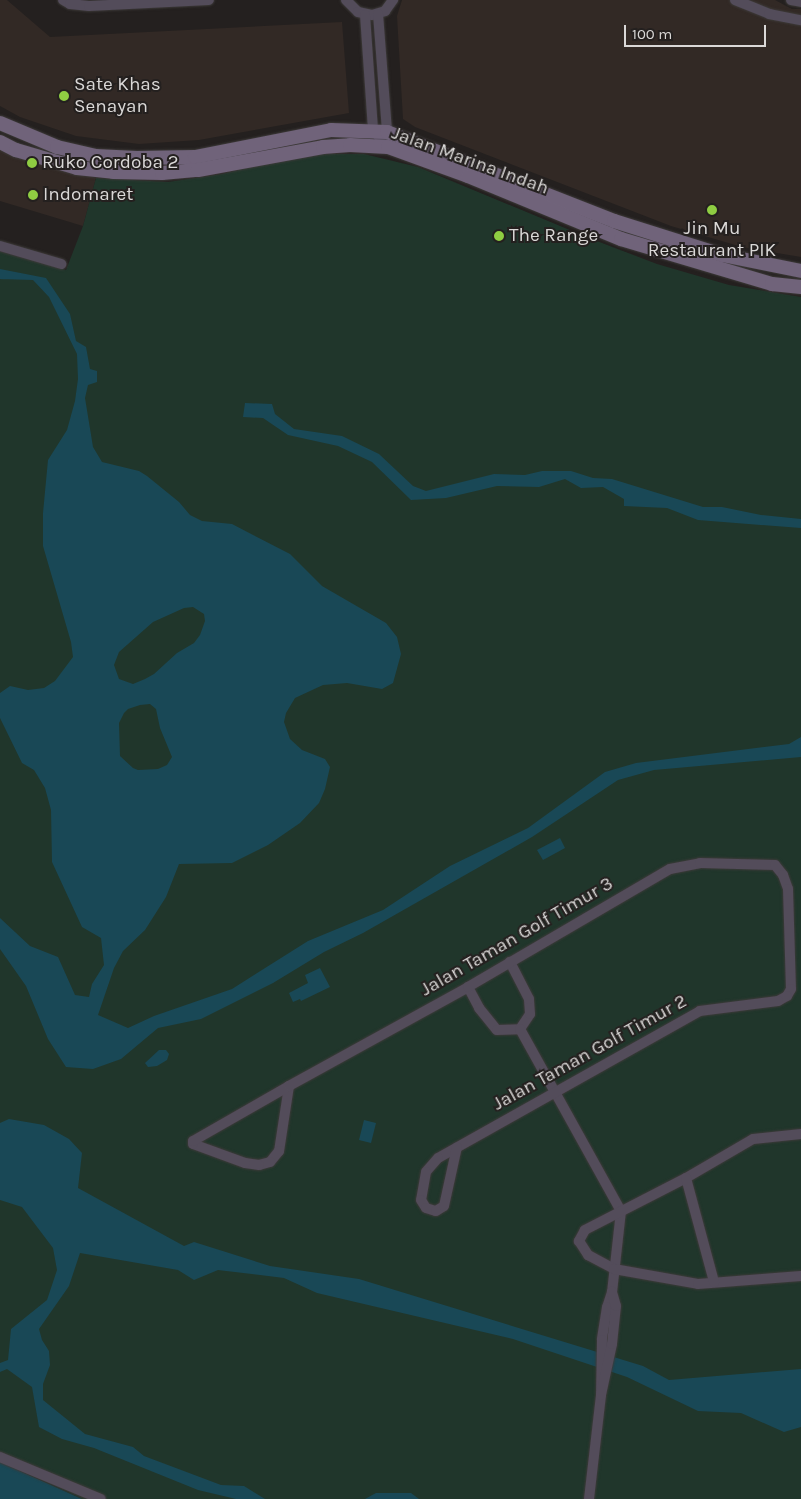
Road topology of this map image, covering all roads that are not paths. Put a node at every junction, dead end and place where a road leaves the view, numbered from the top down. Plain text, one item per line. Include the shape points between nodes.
1 (63, 0) edge
2 (209, 0) edge
3 (346, 0) edge
4 (393, 0) edge
5 (734, 0) edge
6 (790, 0) edge
7 (801, 2) edge
8 (378, 14) junction
9 (365, 15) junction
10 (801, 20) edge
11 (0, 122) edge
12 (373, 130) junction
13 (387, 132) junction
14 (0, 142) edge
15 (388, 148) junction
16 (0, 246) edge
17 (61, 264) dead end
18 (801, 271) edge
19 (801, 287) edge
20 (775, 865) joint
21 (510, 962) junction
22 (468, 987) junction
23 (520, 1029) junction
24 (289, 1086) junction
25 (555, 1093) junction
26 (801, 1134) edge
27 (457, 1147) junction
28 (686, 1178) junction
29 (621, 1211) junction
30 (614, 1269) junction
31 (801, 1276) edge
32 (714, 1282) junction
33 (612, 1292) junction
34 (604, 1372) junction
35 (0, 1457) edge
36 (101, 1499) edge
37 (589, 1499) edge

1 - 2 street via 89,6
3 - 9 street
4 - 8 street
5 - 10 street via 769,14
6 - 7 street
8 - 9 street
8 - 13 street, Jalan Marina Indah
9 - 12 street, Jalan Marina Indah
11 - 12 main road, Jalan Marina Indah via 57,147 95,156 137,158 195,157 331,130
12 - 13 main road, Jalan Marina Indah
12 - 15 street
13 - 18 main road, Jalan Marina Indah via 614,221 722,255
14 - 15 main road, Jalan Marina Indah via 77,168 162,174 323,147 350,144
15 - 19 main road, Jalan Marina Indah via 468,176 621,239 772,284
16 - 17 street
20 - 21 street, Jalan Taman Golf Timur 3 via 700,863 670,869
20 - 25 street, Jalan Taman Golf Timur 2 via 788,888 791,989 788,996 778,1001 700,1011
21 - 22 street, Jalan Taman Golf Timur 3
21 - 23 street via 530,999 530,1014
22 - 23 street via 479,1008 497,1030
22 - 24 street, Jalan Taman Golf Timur 3
23 - 25 street
24 - 24 street, Jalan Taman Golf Timur 3 via 279,1151 270,1162 258,1165 245,1163 193,1144 193,1141
25 - 27 street, Jalan Taman Golf Timur 2
25 - 29 street
26 - 28 street via 753,1139
27 - 27 street, Jalan Taman Golf Timur 2 via 438,1158 426,1172 421,1200 426,1208 436,1211 444,1206
28 - 29 street
28 - 32 street
29 - 30 street
29 - 30 street via 585,1230 579,1241 588,1254
30 - 32 street via 698,1284
30 - 33 street
31 - 32 street
33 - 34 street via 602,1340
33 - 34 street via 616,1306 612,1344
34 - 37 street
35 - 36 street

